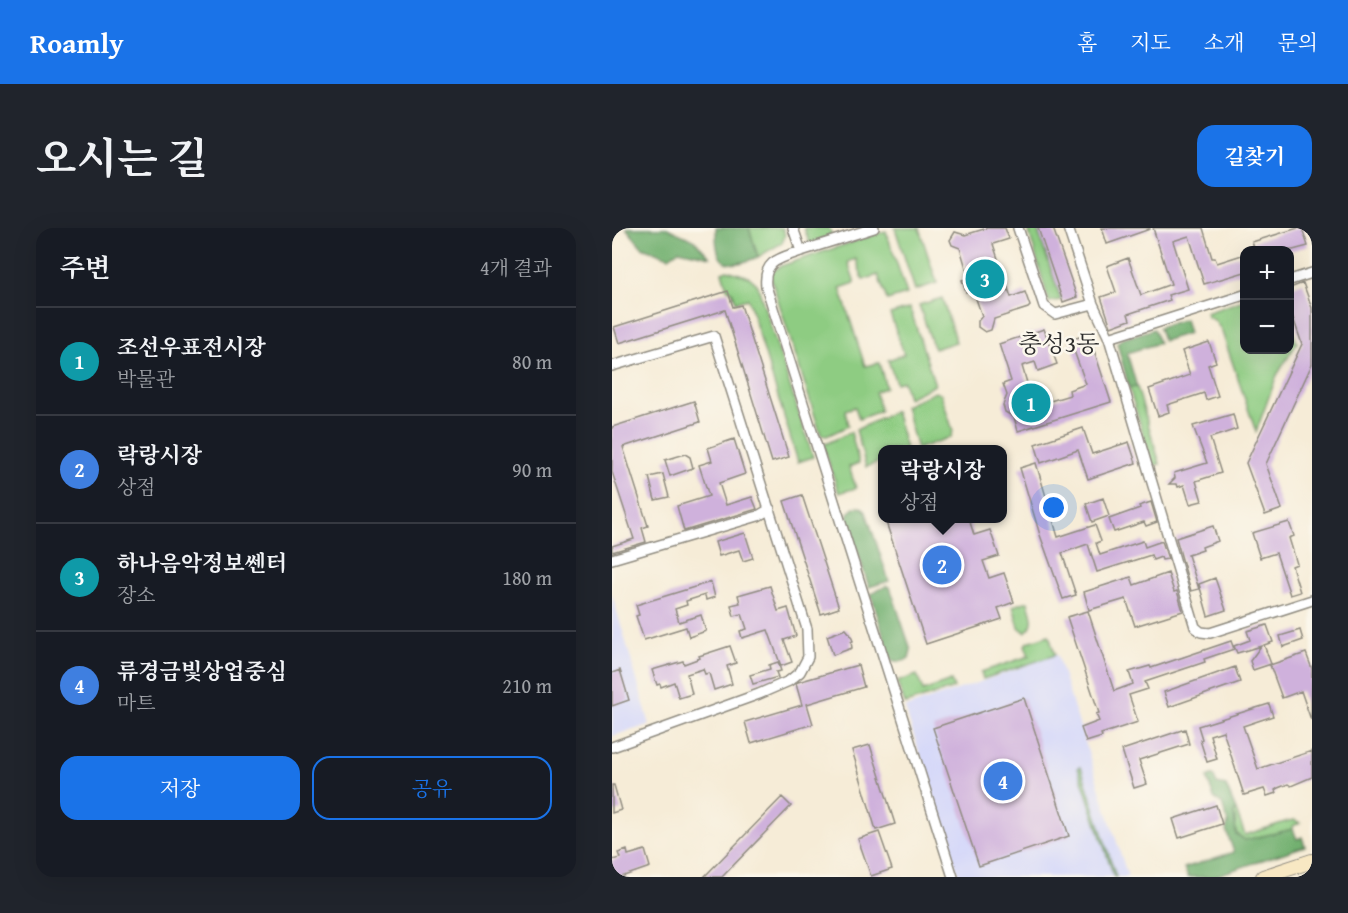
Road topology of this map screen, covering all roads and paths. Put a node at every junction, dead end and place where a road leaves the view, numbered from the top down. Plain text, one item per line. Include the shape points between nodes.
1 (793, 228) edge
2 (874, 228) edge
3 (1018, 228) edge
4 (1068, 228) edge
5 (801, 252) junction
6 (1312, 273) edge
7 (1294, 279) edge
8 (1240, 297) edge
9 (1093, 304) junction
10 (1109, 338) junction
11 (612, 366) edge
12 (770, 509) junction
13 (612, 559) edge
14 (1312, 600) edge
15 (612, 747) edge
16 (1312, 861) edge
17 (953, 877) edge
18 (1263, 877) edge

1 - 5 street
2 - 5 street
3 - 9 street via 1044,306 1055,314
4 - 9 street
5 - 17 street via 770,264 765,274 766,286
6 - 7 street
8 - 10 street
9 - 10 street
10 - 14 street via 1195,627 1210,633
11 - 12 street via 714,336
12 - 13 street via 758,516
12 - 15 street via 807,628 808,657 800,672 759,694
16 - 18 main road

